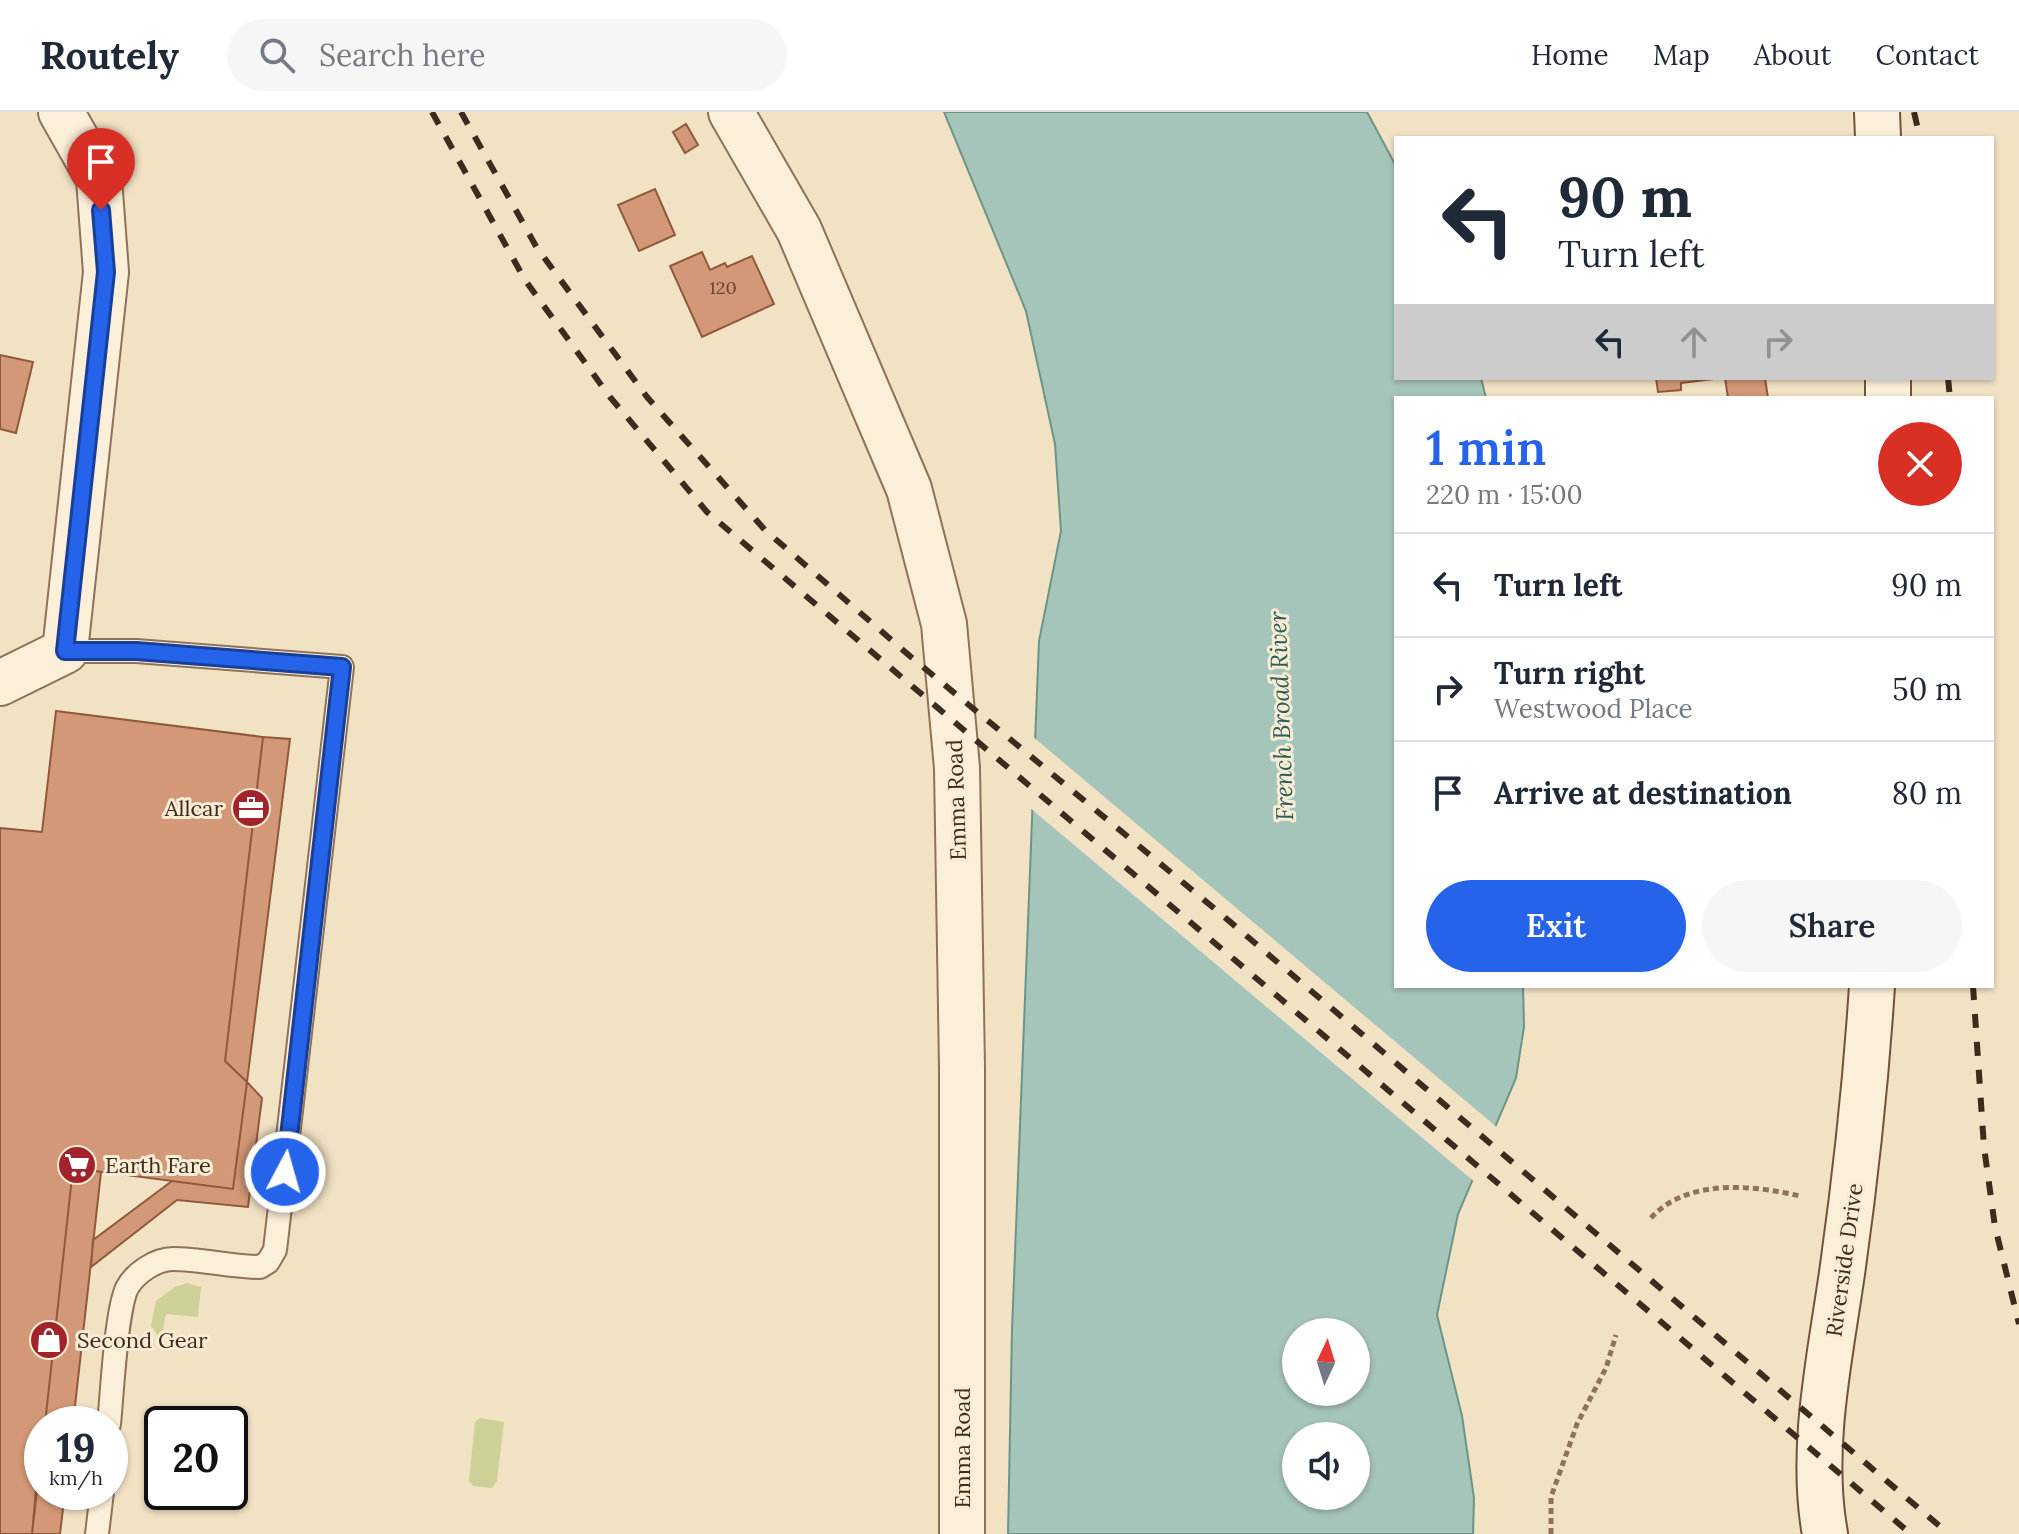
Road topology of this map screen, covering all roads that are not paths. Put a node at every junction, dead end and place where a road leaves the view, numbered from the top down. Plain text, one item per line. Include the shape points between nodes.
1 (61, 112) edge
2 (731, 112) edge
3 (1877, 112) edge
4 (1878, 136) edge
5 (65, 651) junction
6 (0, 683) edge
7 (1872, 988) edge
8 (111, 1406) edge
9 (100, 1510) edge
10 (97, 1534) edge
11 (962, 1534) edge
12 (1825, 1534) edge

1 - 5 street via 99,179 106,272
2 - 11 street, Emma Road via 799,230 909,489 944,624 957,768
3 - 4 street
5 - 6 street
5 - 8 lane via 136,651 342,667 275,1250 260,1267 170,1259 141,1273 127,1288
7 - 12 street, Riverside Drive via 1854,1188 1821,1435
9 - 10 lane

